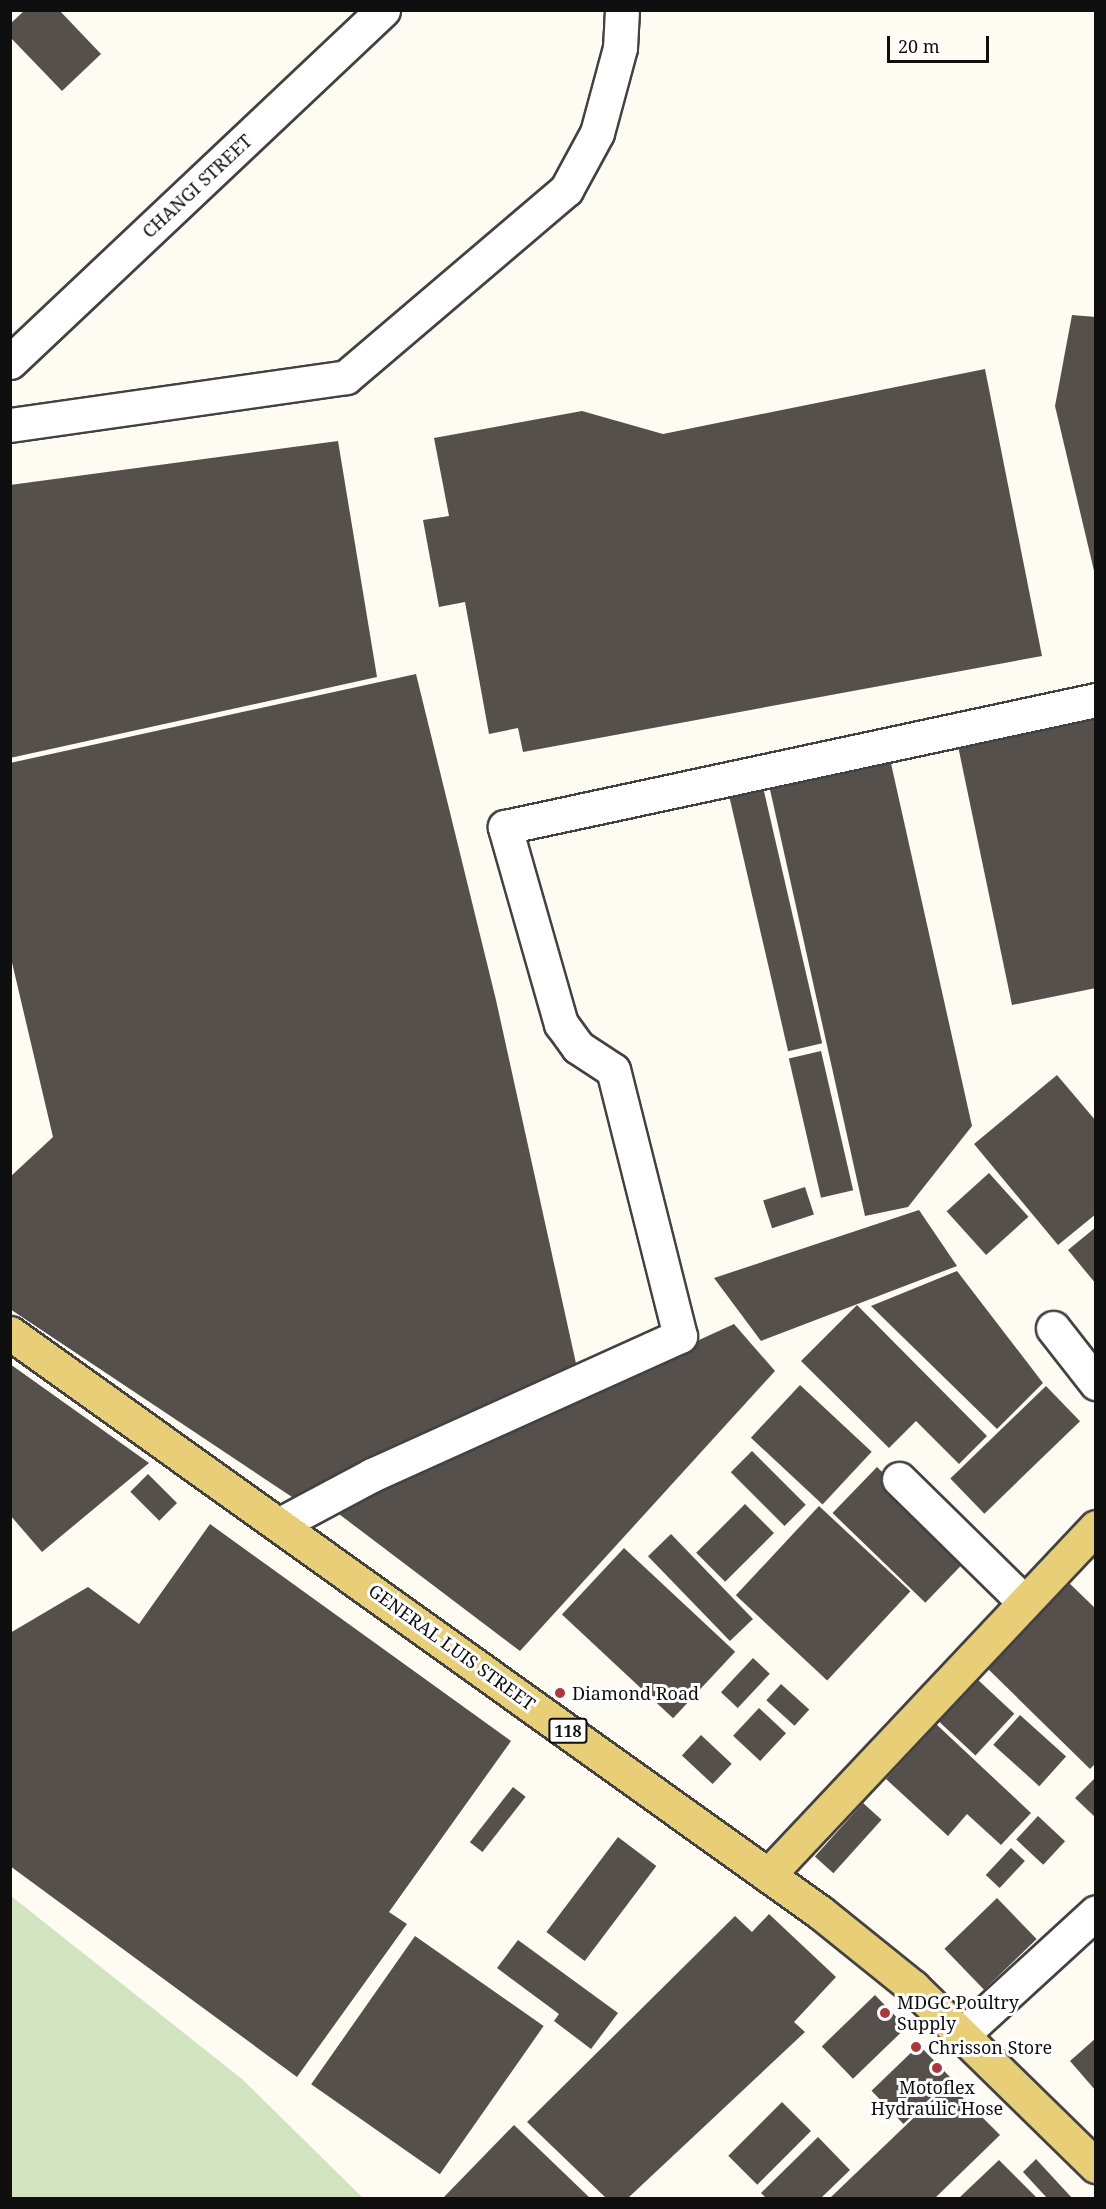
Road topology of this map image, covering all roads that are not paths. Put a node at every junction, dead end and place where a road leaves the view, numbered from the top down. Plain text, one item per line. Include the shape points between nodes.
1 (383, 10) edge
2 (622, 10) edge
3 (10, 362) edge
4 (10, 425) edge
5 (1095, 700) edge
6 (1053, 1328) dead end
7 (10, 1333) edge
8 (1095, 1383) edge
9 (899, 1479) dead end
10 (282, 1523) junction
11 (1095, 1527) edge
12 (1024, 1602) junction
13 (768, 1875) junction
14 (1095, 1912) edge
15 (963, 2034) junction
16 (1095, 2166) edge

1 - 3 street, CHANGI STREET
2 - 4 street via 620,48 597,133 566,190 346,377
5 - 10 street via 505,827 561,1024 578,1047 613,1070 680,1336 372,1475
6 - 8 street
7 - 10 main road, GENERAL LUIS STREET / 118
9 - 12 street
10 - 13 main road, GENERAL LUIS STREET / 118
11 - 12 main road
12 - 13 main road
13 - 15 main road, GENERAL LUIS STREET / 118 via 904,1980
14 - 15 street
15 - 16 main road, GENERAL LUIS STREET / 118

